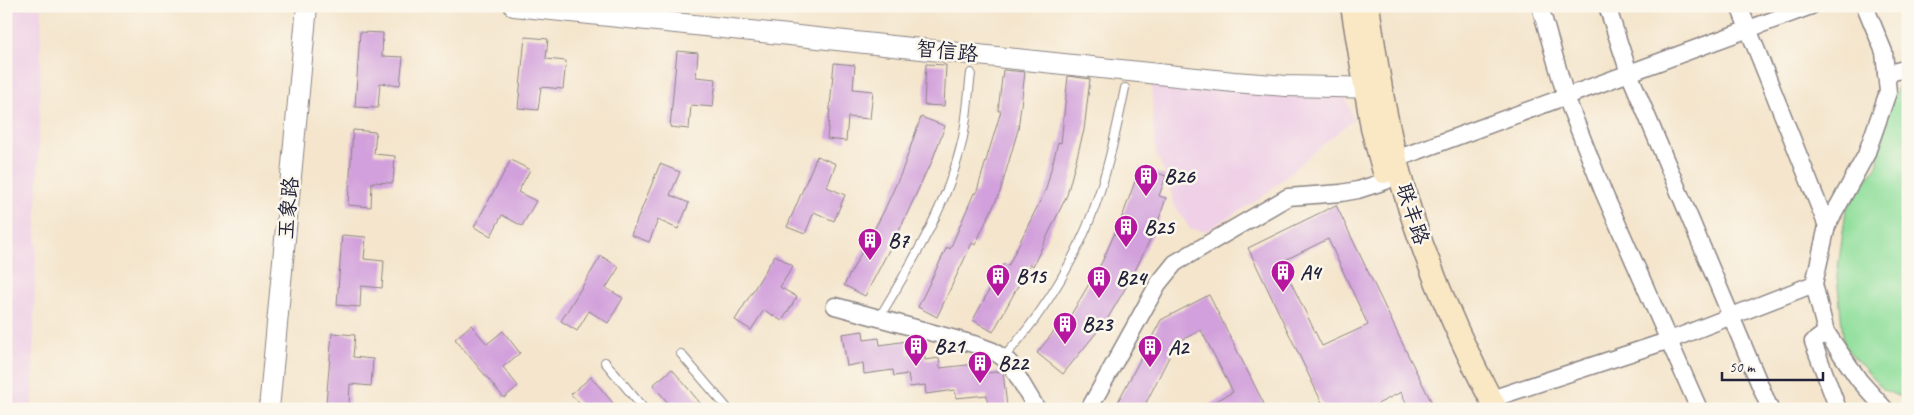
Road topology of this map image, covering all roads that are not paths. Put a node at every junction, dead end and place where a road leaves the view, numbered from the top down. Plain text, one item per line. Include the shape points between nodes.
1 (307, 6) edge
2 (315, 6) edge
3 (514, 6) edge
4 (586, 6) edge
5 (1352, 6) edge
6 (1368, 6) edge
7 (1540, 6) edge
8 (1607, 6) edge
9 (1739, 6) edge
10 (1810, 6) edge
11 (1865, 6) edge
12 (1748, 29) junction
13 (1908, 68) edge
14 (971, 73) dead end
15 (1629, 73) junction
16 (1886, 74) junction
17 (1372, 84) junction
18 (1125, 88) dead end
19 (1566, 97) junction
20 (1396, 159) junction
21 (1386, 181) junction
22 (1827, 226) junction
23 (1814, 284) junction
24 (835, 306) dead end
25 (1732, 316) junction
26 (879, 318) junction
27 (1826, 332) junction
28 (1670, 340) junction
29 (681, 354) dead end
30 (1003, 358) junction
31 (605, 362) dead end
32 (1489, 406) edge
33 (269, 409) edge
34 (277, 409) edge
35 (644, 409) edge
36 (728, 409) edge
37 (1037, 409) edge
38 (1089, 409) edge
39 (1699, 409) edge
40 (1770, 409) edge
41 (1838, 409) edge
42 (1885, 409) edge

1 - 33 street, 玉象路
2 - 34 street, 玉象路
3 - 17 street, 智信路 via 1234,82 1286,86
4 - 17 street, 智信路 via 1235,74
5 - 17 main road, 联丰路
6 - 17 main road, 联丰路
7 - 19 street
8 - 15 street
9 - 12 street
10 - 12 street
11 - 16 street via 1884,52
12 - 15 street
12 - 22 street
13 - 16 street
14 - 26 lane via 962,141 947,193 923,243
15 - 19 street
15 - 25 street
16 - 22 street via 1888,92 1866,155
17 - 20 main road, 联丰路
17 - 21 main road, 联丰路 via 1372,128
18 - 30 lane via 1100,192 1080,242 1052,294 1023,336
19 - 20 street
19 - 28 street via 1603,191
20 - 32 main road, 联丰路 via 1431,269
21 - 32 main road, 联丰路 via 1406,244 1450,350
21 - 38 street via 1341,193 1288,197 1175,263 1158,284
22 - 23 street
23 - 25 street
23 - 27 street
24 - 26 street
25 - 28 street
25 - 40 street
26 - 30 street via 977,345
27 - 41 street via 1813,342
27 - 42 street via 1859,380
28 - 32 street
28 - 39 street
29 - 36 lane
30 - 37 street via 1020,378
31 - 35 lane

